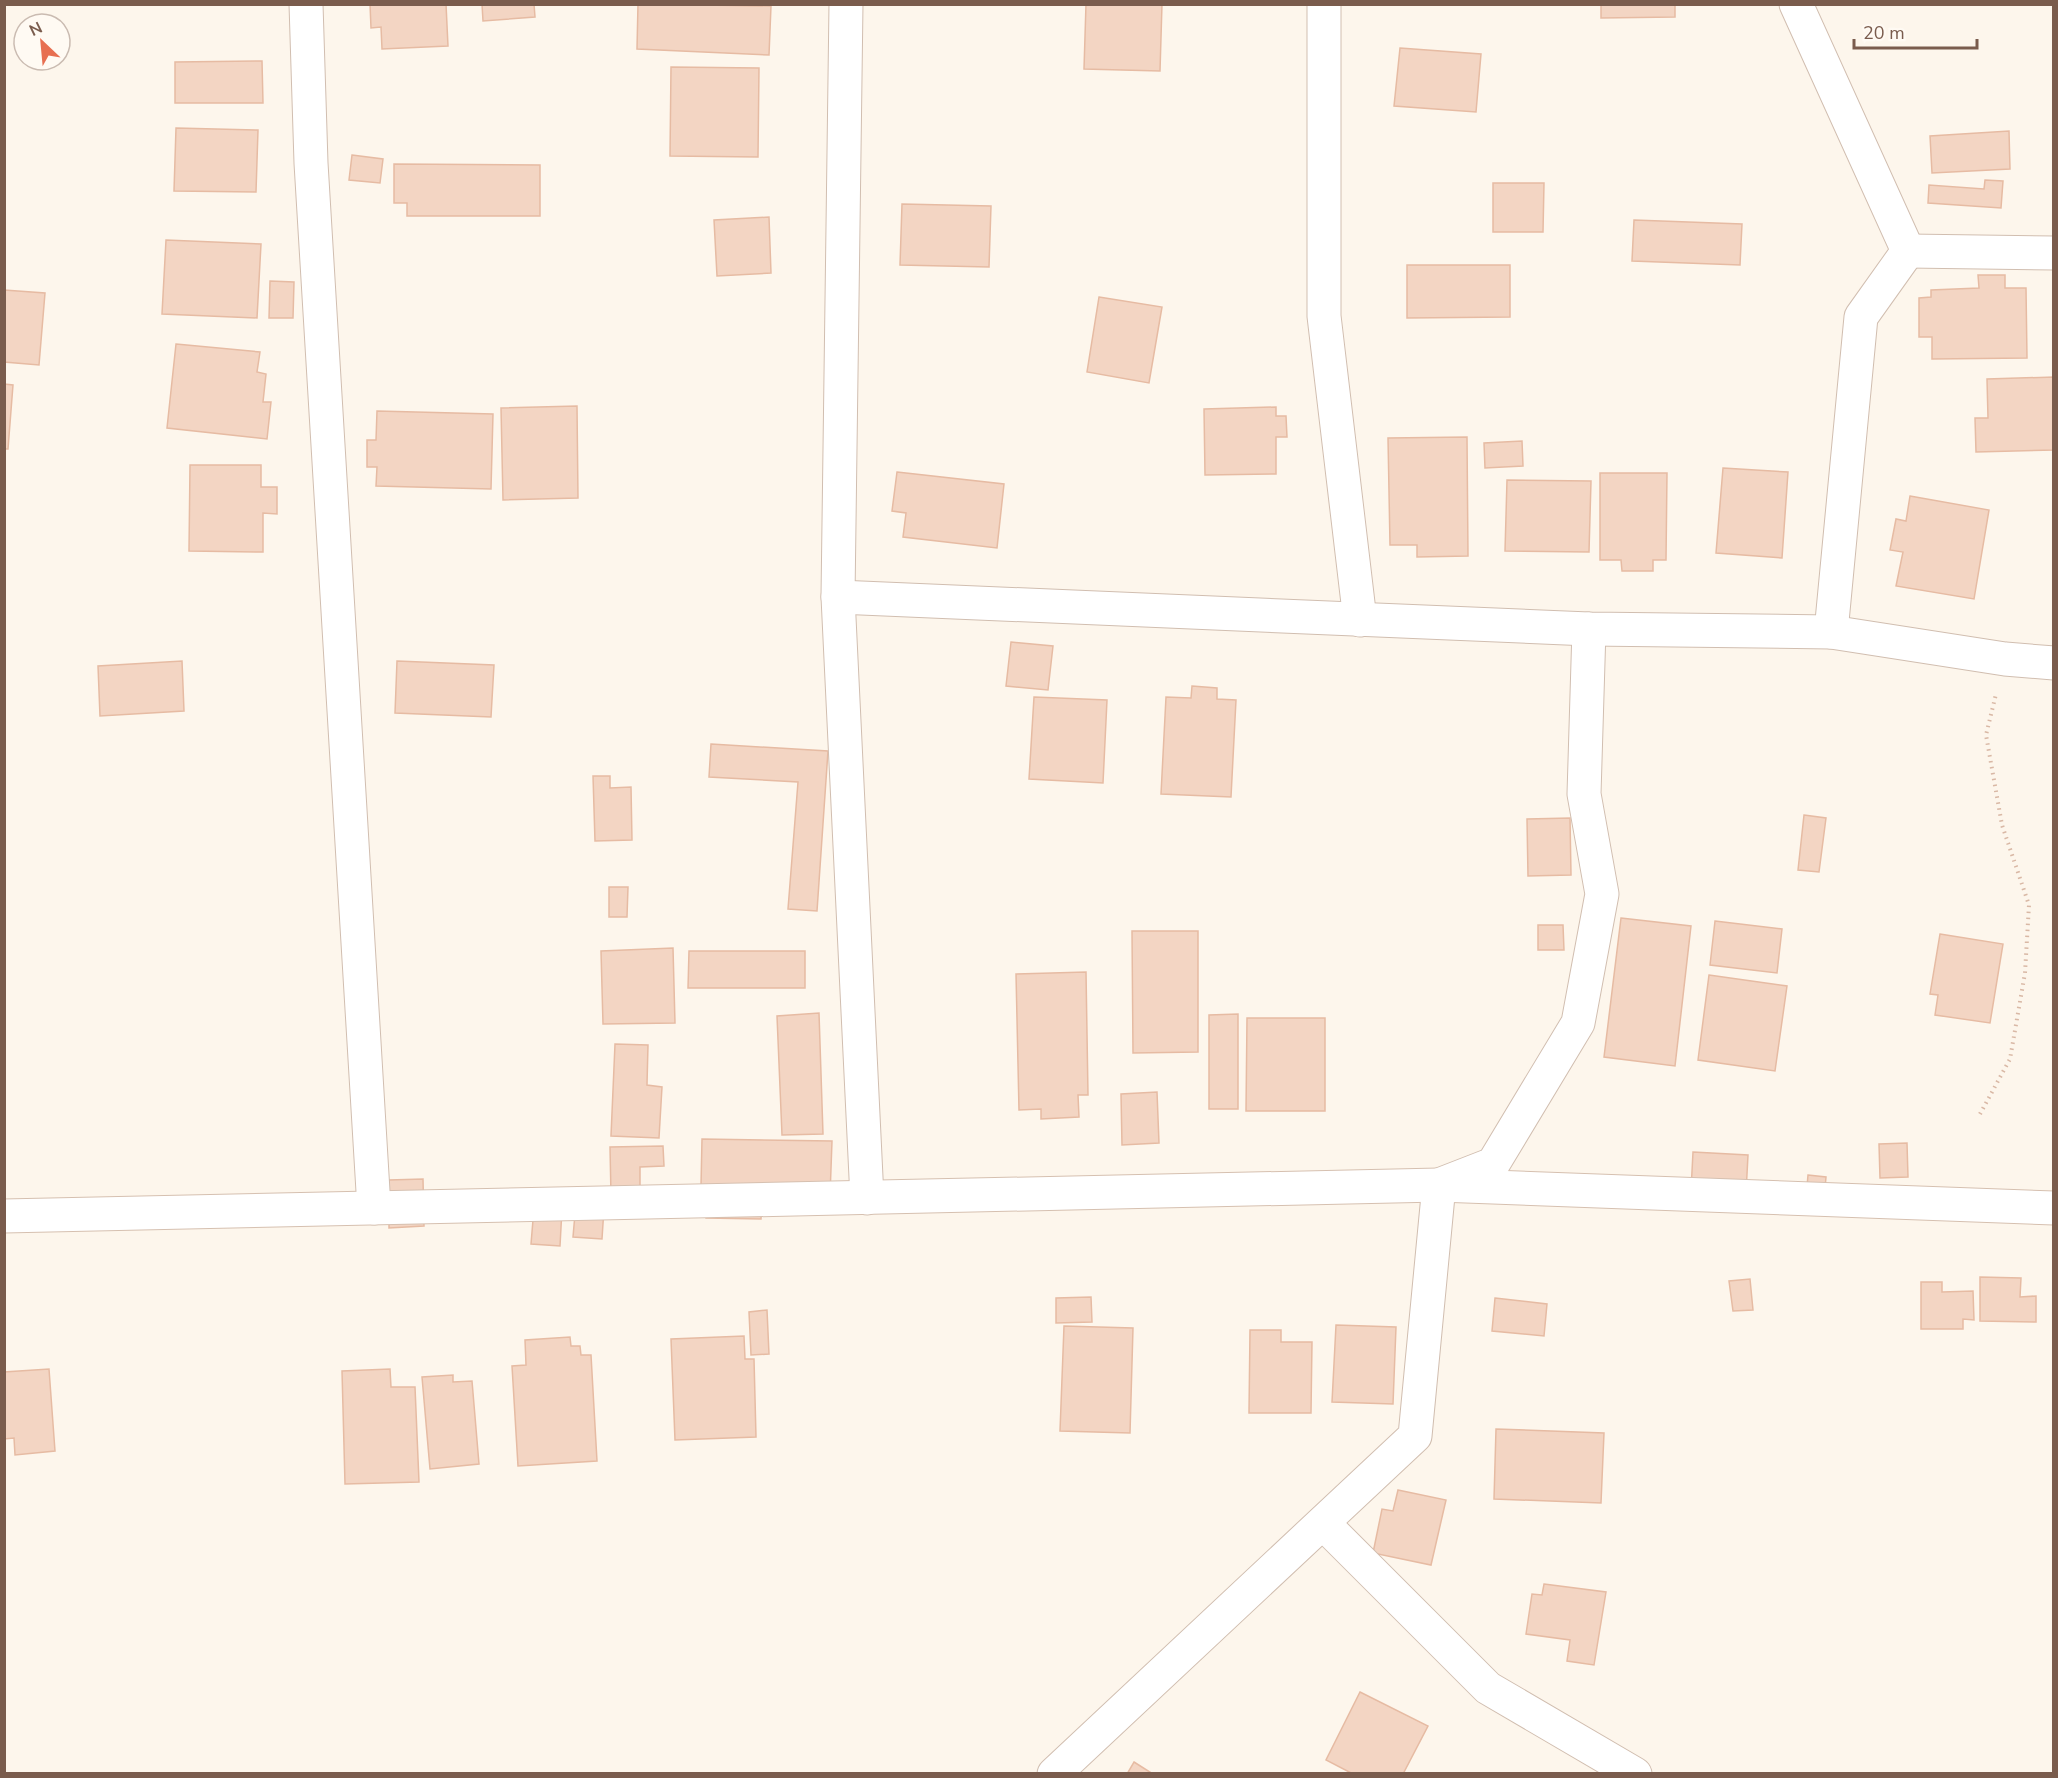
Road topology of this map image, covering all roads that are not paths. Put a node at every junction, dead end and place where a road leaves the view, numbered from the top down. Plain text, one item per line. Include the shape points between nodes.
1 (306, 4) edge
2 (846, 4) edge
3 (1324, 4) edge
4 (1796, 4) edge
5 (1908, 251) junction
6 (2054, 253) edge
7 (838, 597) junction
8 (1360, 621) junction
9 (1589, 629) junction
10 (1831, 632) junction
11 (2054, 663) edge
12 (1439, 1185) junction
13 (867, 1198) junction
14 (374, 1208) junction
15 (2054, 1209) edge
16 (4, 1216) edge
17 (1323, 1523) junction
18 (1054, 1773) edge
19 (1635, 1773) edge

1 - 14 street via 311,163
2 - 7 street
3 - 8 street via 1324,316
4 - 5 street
5 - 6 street
5 - 10 street via 1861,317
7 - 8 street
7 - 13 street
8 - 9 street
9 - 10 street
9 - 12 street via 1584,794 1602,894 1578,1023 1493,1164
10 - 11 street
12 - 13 street
12 - 15 street
12 - 17 street via 1415,1436
13 - 14 street
14 - 16 street
17 - 18 street
17 - 19 street via 1488,1688

